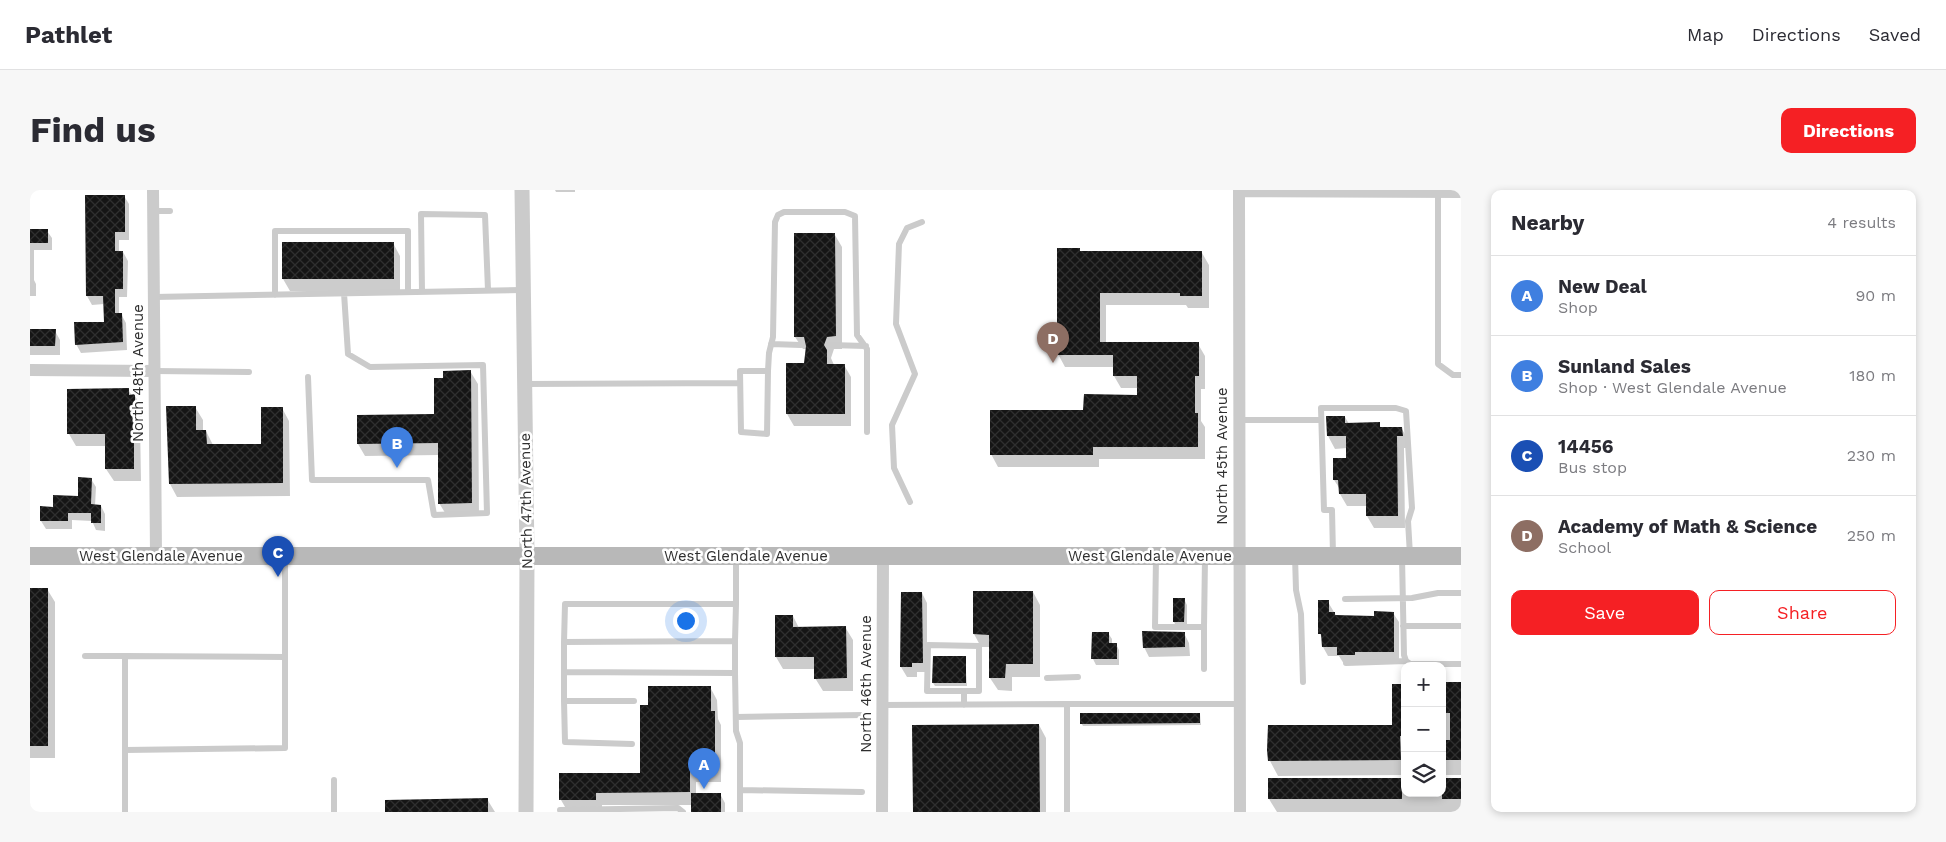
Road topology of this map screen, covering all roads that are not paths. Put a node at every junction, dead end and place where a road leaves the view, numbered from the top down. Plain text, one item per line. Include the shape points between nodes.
1 (153, 190) edge
2 (522, 190) edge
3 (1238, 190) edge
4 (1438, 191) junction
5 (1461, 192) edge
6 (153, 210) junction
7 (170, 210) dead end
8 (922, 222) dead end
9 (488, 290) junction
10 (522, 290) junction
11 (408, 292) junction
12 (422, 292) junction
13 (344, 293) junction
14 (275, 295) junction
15 (154, 297) junction
16 (772, 344) junction
17 (801, 345) dead end
18 (829, 345) dead end
19 (866, 346) junction
20 (30, 370) edge
21 (154, 370) junction
22 (768, 371) junction
23 (250, 372) dead end
24 (1461, 375) edge
25 (308, 377) dead end
26 (740, 383) junction
27 (524, 384) junction
28 (1238, 420) junction
29 (1321, 420) junction
30 (867, 432) dead end
31 (910, 502) dead end
32 (30, 556) edge
33 (156, 556) junction
34 (285, 556) junction
35 (527, 556) junction
36 (736, 556) junction
37 (883, 556) junction
38 (1156, 556) junction
39 (1205, 556) junction
40 (1238, 556) junction
41 (1295, 556) junction
42 (1333, 556) junction
43 (1406, 556) junction
44 (1461, 556) edge
45 (1461, 593) edge
46 (1345, 598) dead end
47 (1402, 598) junction
48 (736, 604) junction
49 (1403, 626) junction
50 (1461, 626) edge
51 (1204, 627) junction
52 (735, 641) junction
53 (564, 642) junction
54 (85, 656) dead end
55 (125, 656) junction
56 (285, 656) junction
57 (1406, 661) junction
58 (1346, 662) dead end
59 (1461, 664) edge
60 (1204, 669) dead end
61 (564, 672) junction
62 (735, 673) junction
63 (1078, 677) dead end
64 (1047, 678) dead end
65 (1304, 682) dead end
66 (964, 691) junction
67 (564, 701) junction
68 (634, 701) dead end
69 (1067, 704) junction
70 (1238, 704) junction
71 (882, 705) junction
72 (964, 705) junction
73 (864, 715) dead end
74 (736, 717) junction
75 (632, 744) dead end
76 (125, 750) junction
77 (334, 780) dead end
78 (740, 790) junction
79 (862, 792) dead end
80 (560, 810) dead end
81 (125, 812) edge
82 (334, 812) edge
83 (526, 812) edge
84 (683, 812) edge
85 (740, 812) edge
86 (882, 812) edge
87 (1067, 812) edge
88 (1240, 812) edge

1 - 6 street, North 48th Avenue
2 - 10 street, North 47th Avenue
3 - 4 street
3 - 28 street, North 45th Avenue
4 - 5 street
4 - 24 lane via 1438,364 1453,375
6 - 7 lane
6 - 15 street, North 48th Avenue
8 - 31 lane via 907,228 899,244 896,324 916,374 892,425 894,468
9 - 10 lane
9 - 12 lane
9 - 12 lane via 485,216 421,214
10 - 27 street, North 47th Avenue
11 - 12 lane
11 - 13 lane
11 - 14 lane via 408,231 275,231
13 - 14 lane
13 - 25 lane via 348,354 370,366 483,365 488,513 434,515 428,480 312,480
14 - 15 lane
15 - 21 street, North 48th Avenue
16 - 17 lane
16 - 19 lane via 775,222 778,215 784,212 845,212 855,216 856,222 857,335
16 - 22 lane
18 - 19 lane
19 - 30 lane
20 - 21 street
21 - 23 lane
21 - 33 street, North 48th Avenue
22 - 26 lane via 740,371
22 - 26 lane via 767,434 741,432
26 - 27 lane
27 - 35 street, North 47th Avenue
28 - 29 lane
28 - 40 street, North 45th Avenue
29 - 42 lane via 1324,510 1332,510
29 - 43 lane via 1321,408 1396,408 1406,412 1412,508
32 - 33 main road, West Glendale Avenue
33 - 34 main road, West Glendale Avenue
34 - 35 main road, West Glendale Avenue
34 - 56 lane
35 - 36 main road, West Glendale Avenue
35 - 83 street, North 47th Avenue
36 - 37 main road, West Glendale Avenue
36 - 48 lane
37 - 38 main road, West Glendale Avenue
37 - 71 street, North 46th Avenue
38 - 39 main road, West Glendale Avenue
38 - 51 lane via 1155,627
39 - 40 main road, West Glendale Avenue
39 - 51 lane
40 - 41 main road, West Glendale Avenue
40 - 70 street, North 45th Avenue
41 - 42 main road, West Glendale Avenue
41 - 65 lane
42 - 43 main road, West Glendale Avenue
43 - 44 main road, West Glendale Avenue
43 - 47 lane
45 - 47 lane
46 - 47 lane
47 - 49 lane
48 - 52 lane
48 - 53 lane via 567,604 564,606
49 - 50 lane
49 - 57 lane
51 - 60 lane
52 - 53 lane
52 - 62 lane
53 - 61 lane
54 - 55 lane
55 - 56 lane
55 - 76 lane
56 - 76 lane via 285,748
57 - 58 lane
57 - 59 lane via 1410,664
61 - 62 lane
61 - 67 lane
62 - 74 lane
63 - 64 lane
66 - 66 lane via 927,691 928,645 979,646 979,691
66 - 72 lane
67 - 68 lane
67 - 75 lane via 565,742
69 - 70 lane
69 - 72 lane
69 - 87 lane
70 - 88 street, North 45th Avenue
71 - 72 lane
71 - 86 street, North 46th Avenue
73 - 74 lane
74 - 78 lane via 740,743
76 - 81 lane
77 - 82 lane
78 - 79 lane
78 - 85 lane
80 - 84 lane via 678,808

